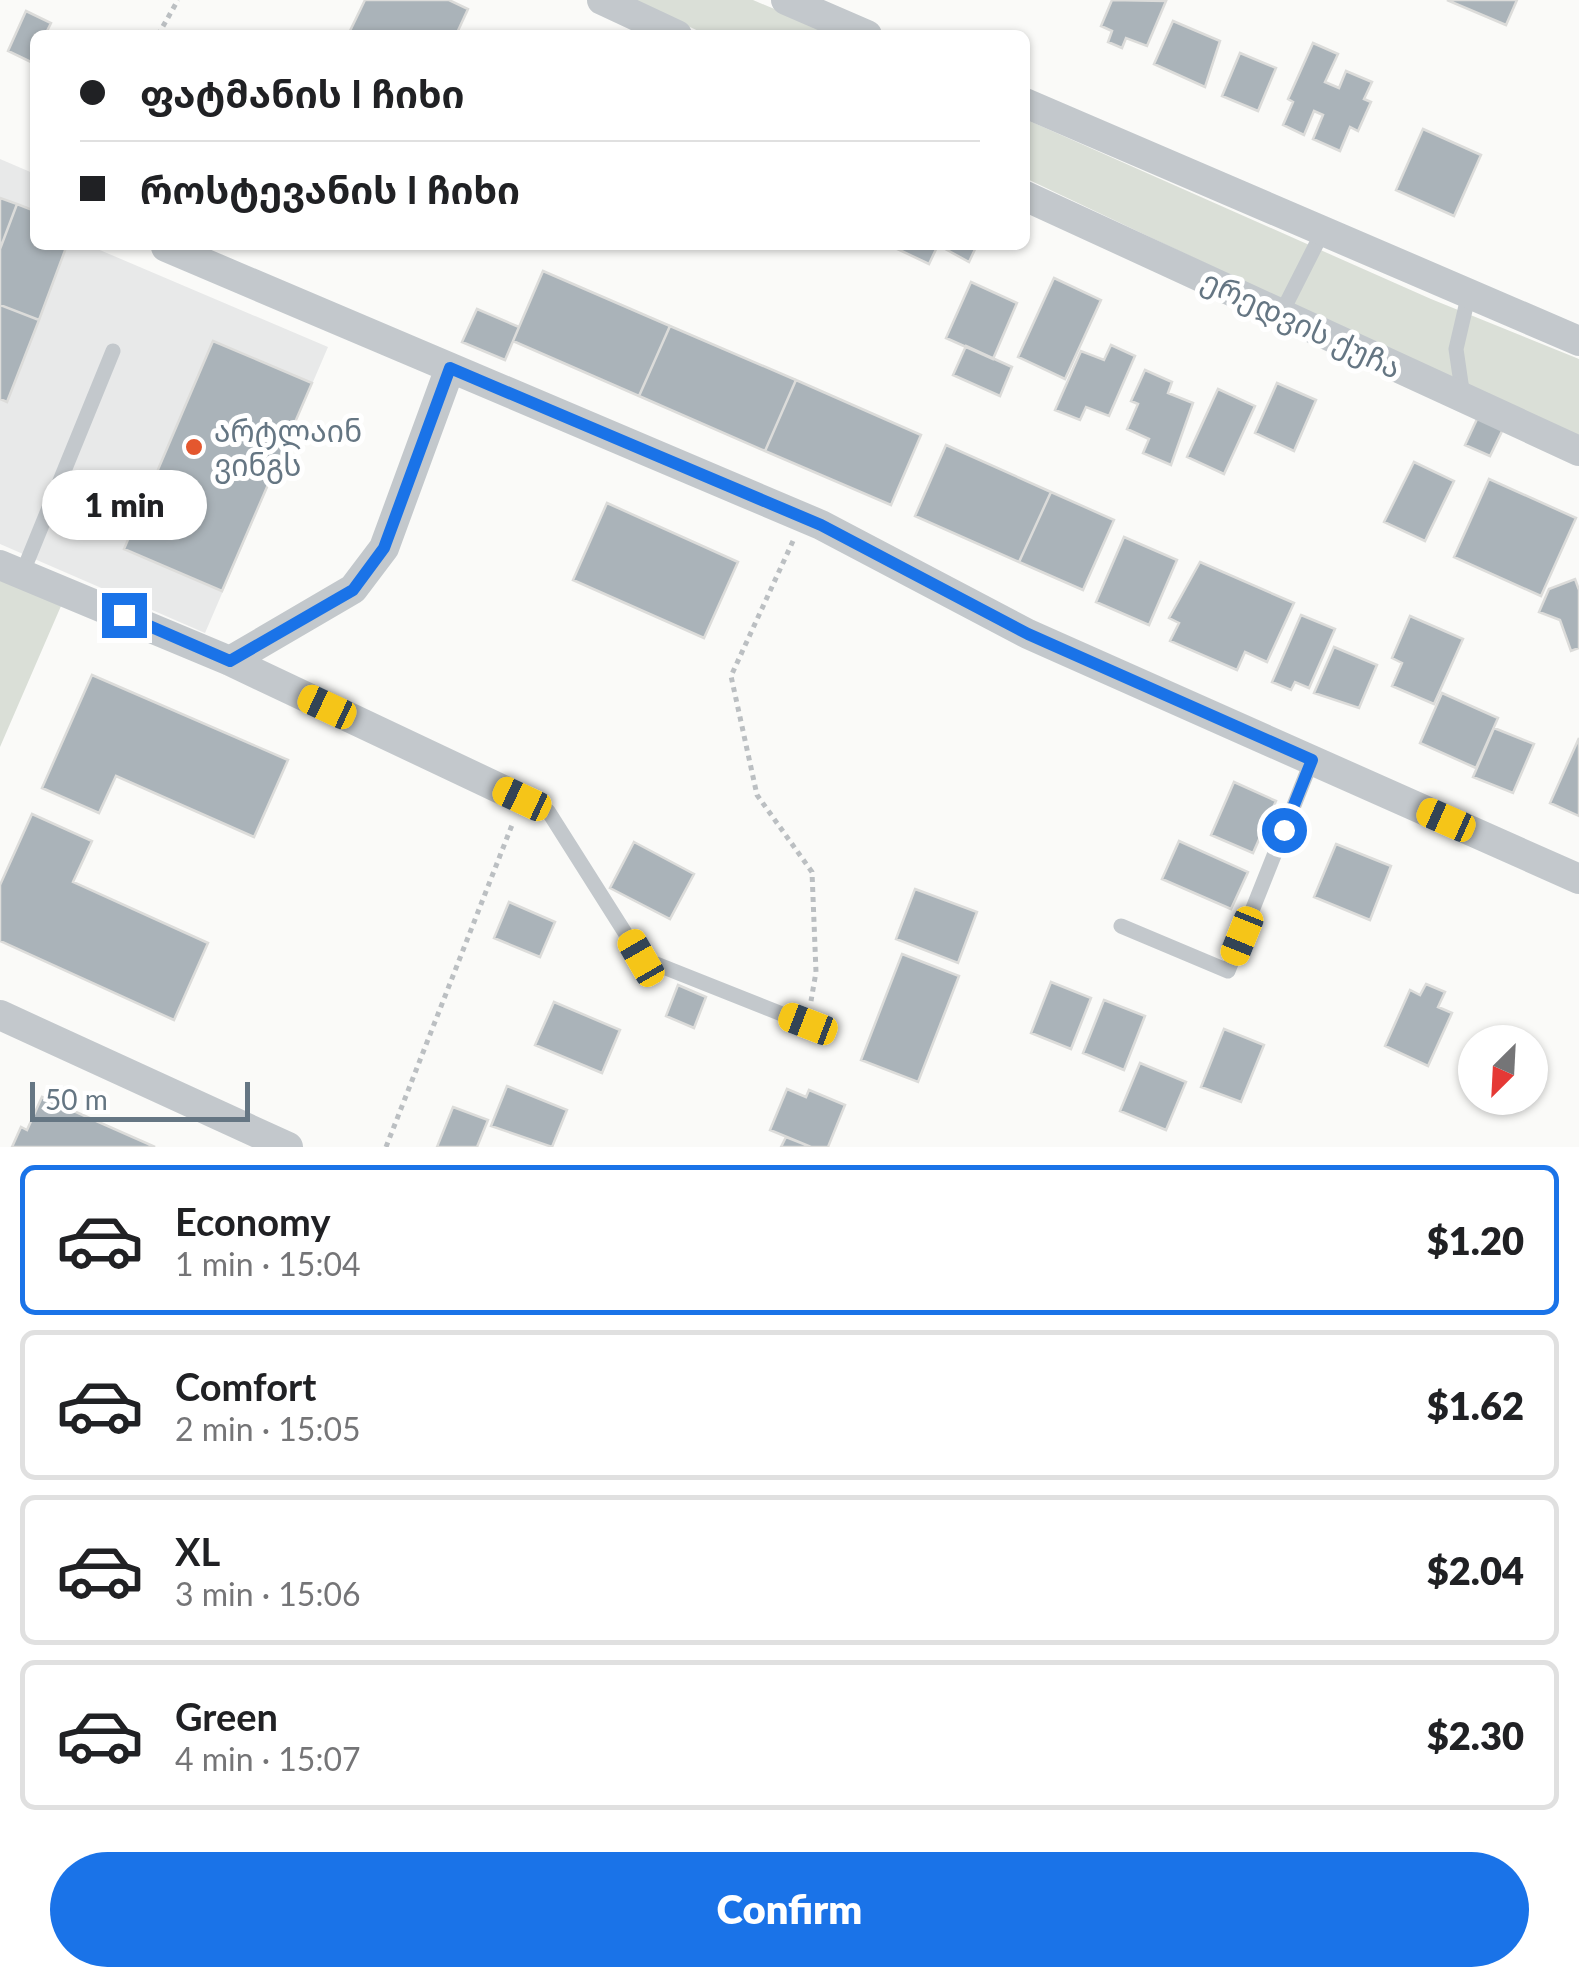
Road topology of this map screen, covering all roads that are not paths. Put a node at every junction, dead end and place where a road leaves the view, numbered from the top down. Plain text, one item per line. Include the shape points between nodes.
1 (602, 0) edge
2 (786, 0) edge
3 (666, 30) edge
4 (856, 30) edge
5 (1030, 105) edge
6 (1030, 198) edge
7 (1323, 230) junction
8 (173, 250) edge
9 (1469, 294) junction
10 (1281, 314) junction
11 (1579, 341) edge
12 (113, 351) dead end
13 (450, 368) junction
14 (1463, 398) junction
15 (1579, 451) edge
16 (11, 570) edge
17 (230, 661) junction
18 (1312, 760) junction
19 (522, 799) joint
20 (1579, 879) edge
21 (1122, 926) dead end
22 (1, 1017) edge
23 (808, 1024) road end
24 (273, 1144) edge

1 - 3 street
2 - 4 street
5 - 7 street
6 - 10 street, ერედვის ქუჩა
7 - 9 street
7 - 10 lane
8 - 13 street
9 - 11 street
9 - 14 lane via 1456,349
10 - 14 street, ერედვის ქუჩა
12 - 16 lane
13 - 17 street via 384,548 353,590
13 - 18 street via 804,518 1028,634
14 - 15 street, ერედვის ქუჩა
16 - 17 street
17 - 19 street
18 - 20 street
18 - 21 lane via 1228,971
19 - 23 lane via 548,810 641,958
22 - 24 street

